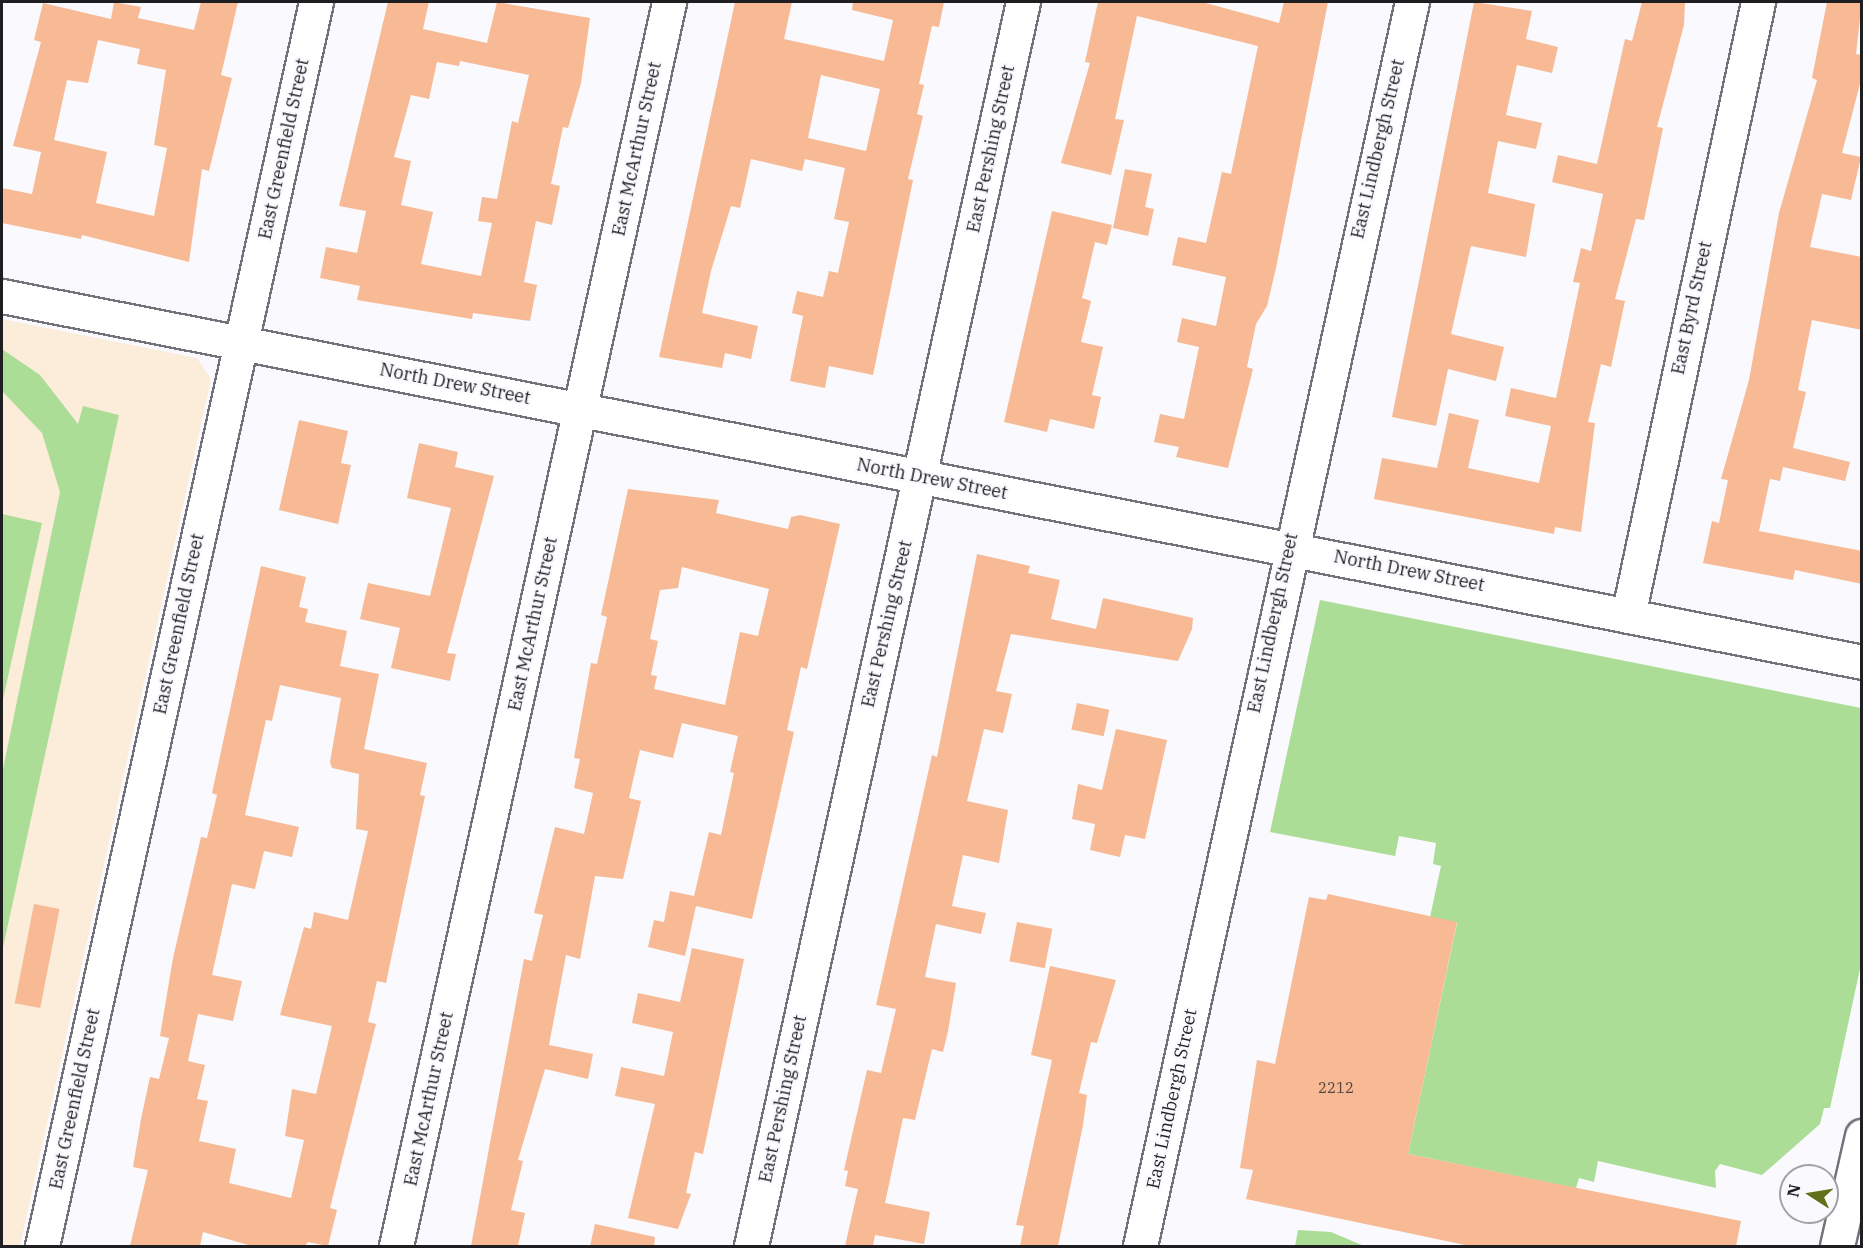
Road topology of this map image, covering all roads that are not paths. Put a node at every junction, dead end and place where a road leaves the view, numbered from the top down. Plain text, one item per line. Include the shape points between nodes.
1 (316, 2) edge
2 (669, 2) edge
3 (1023, 2) edge
4 (1412, 2) edge
5 (1758, 2) edge
6 (2, 296) edge
7 (241, 344) junction
8 (580, 408) junction
9 (920, 477) junction
10 (1289, 547) junction
11 (1628, 616) junction
12 (1862, 662) edge
13 (1862, 1136) edge
14 (42, 1246) edge
15 (396, 1246) edge
16 (751, 1246) edge
17 (1140, 1246) edge
18 (1837, 1246) edge

1 - 7 street, East Greenfield Street
2 - 8 street, East McArthur Street
3 - 9 street, East Pershing Street
4 - 10 street, East Lindbergh Street
5 - 11 street, East Byrd Street
6 - 7 street, North Drew Street
7 - 8 street, North Drew Street
7 - 14 street, East Greenfield Street
8 - 9 street, North Drew Street
8 - 15 street, East McArthur Street
9 - 10 street, North Drew Street
9 - 16 street, East Pershing Street
10 - 11 street, North Drew Street
10 - 17 street, East Lindbergh Street
11 - 12 street, North Drew Street
13 - 18 street

